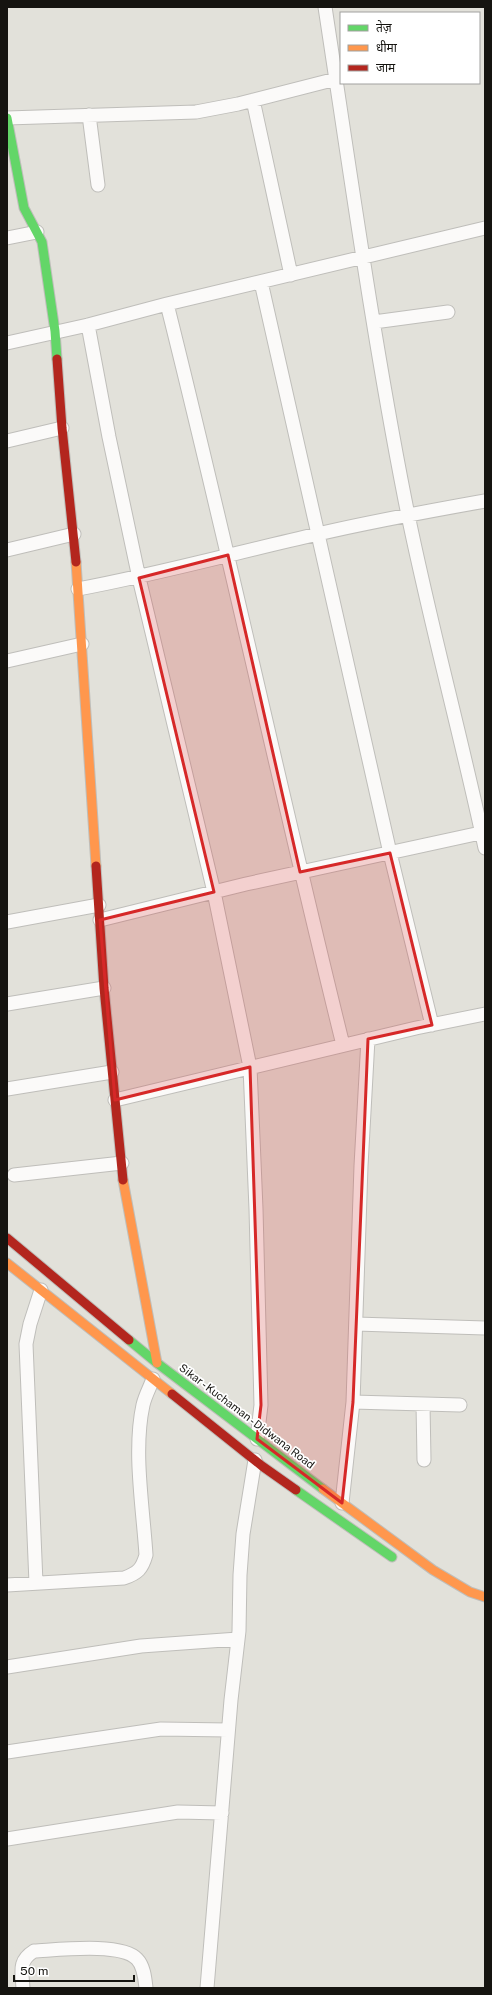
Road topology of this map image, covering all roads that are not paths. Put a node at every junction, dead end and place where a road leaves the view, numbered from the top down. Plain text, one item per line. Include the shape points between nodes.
1 (325, 7) edge
2 (336, 79) junction
3 (253, 100) junction
4 (89, 115) junction
5 (7, 118) edge
6 (98, 185) dead end
7 (485, 228) edge
8 (37, 232) junction
9 (7, 238) edge
10 (363, 257) junction
11 (291, 274) junction
12 (261, 282) junction
13 (167, 304) junction
14 (448, 312) dead end
15 (374, 322) junction
16 (88, 325) junction
17 (55, 331) junction
18 (7, 343) edge
19 (62, 428) junction
20 (7, 441) edge
21 (485, 501) edge
22 (408, 514) junction
23 (74, 534) junction
24 (318, 534) junction
25 (7, 550) edge
26 (228, 555) junction
27 (139, 578) junction
28 (78, 590) junction
29 (82, 644) junction
30 (7, 661) edge
31 (483, 833) edge
32 (485, 848) edge
33 (390, 853) junction
34 (300, 872) junction
35 (214, 892) junction
36 (99, 905) junction
37 (100, 920) junction
38 (7, 922) edge
39 (104, 988) junction
40 (7, 1004) edge
41 (485, 1014) edge
42 (432, 1025) junction
43 (368, 1040) junction
44 (343, 1045) junction
45 (250, 1067) junction
46 (112, 1072) junction
47 (7, 1089) edge
48 (115, 1100) junction
49 (122, 1163) junction
50 (14, 1175) dead end
51 (7, 1238) edge
52 (7, 1263) edge
53 (41, 1290) junction
54 (356, 1324) junction
55 (485, 1328) edge
56 (157, 1363) junction
57 (153, 1379) junction
58 (353, 1402) junction
59 (423, 1404) junction
60 (460, 1405) dead end
61 (257, 1439) junction
62 (255, 1460) junction
63 (424, 1460) dead end
64 (342, 1503) junction
65 (398, 1561) dead end
66 (36, 1583) junction
67 (7, 1585) edge
68 (485, 1597) edge
69 (238, 1639) junction
70 (7, 1667) edge
71 (228, 1730) junction
72 (7, 1752) edge
73 (222, 1813) junction
74 (7, 1839) edge
75 (23, 1988) edge
76 (146, 1988) edge
77 (207, 1988) edge

1 - 2 street
2 - 3 street
2 - 10 street
3 - 4 street via 196,112
3 - 11 street
4 - 5 street
4 - 6 street
5 - 8 street via 24,208
7 - 10 street
8 - 9 street
8 - 17 street via 45,256
10 - 11 street
10 - 15 street
11 - 12 street
12 - 13 street
12 - 24 street
13 - 16 street
13 - 26 street
14 - 15 street
15 - 22 street
16 - 17 street
16 - 27 street
17 - 18 street
17 - 19 street
19 - 20 street
19 - 23 street
21 - 22 street
22 - 24 street
22 - 31 street
23 - 25 street
23 - 28 street
24 - 26 street
24 - 33 street
26 - 27 street
26 - 34 street
27 - 28 street
27 - 35 street
28 - 29 street
29 - 30 street
29 - 36 street
31 - 32 street
31 - 33 street
33 - 34 street
33 - 42 street
34 - 35 street
34 - 44 street
35 - 37 street
35 - 45 street
36 - 37 street
36 - 38 street
37 - 39 street
39 - 40 street
39 - 46 street
41 - 42 street
42 - 43 street
43 - 44 street
43 - 54 street
44 - 45 street
45 - 48 street
45 - 61 street via 261,1405
46 - 47 street
46 - 48 street
48 - 49 street
49 - 50 street
49 - 56 street via 135,1255
51 - 56 street, Sikar - Kuchaman - Didwana Road
52 - 53 street
53 - 57 street
53 - 66 street via 26,1344
54 - 55 street
54 - 58 street
56 - 61 street, Sikar - Kuchaman - Didwana Road
57 - 62 street
57 - 66 street via 144,1403 140,1428 139,1455 146,1555 143,1567 136,1574 124,1578
58 - 59 street
58 - 64 street
59 - 60 street
59 - 63 street
61 - 64 street, Sikar - Kuchaman - Didwana Road
62 - 65 street
62 - 69 street via 243,1534
64 - 68 street, Sikar - Kuchaman - Didwana Road via 433,1570 470,1592
66 - 67 street
69 - 70 street via 141,1646
69 - 71 street
71 - 72 street via 161,1729
71 - 73 street
73 - 74 street via 178,1812
73 - 77 street
75 - 76 street via 22,1962 25,1956 34,1951 102,1948 124,1951 137,1958

